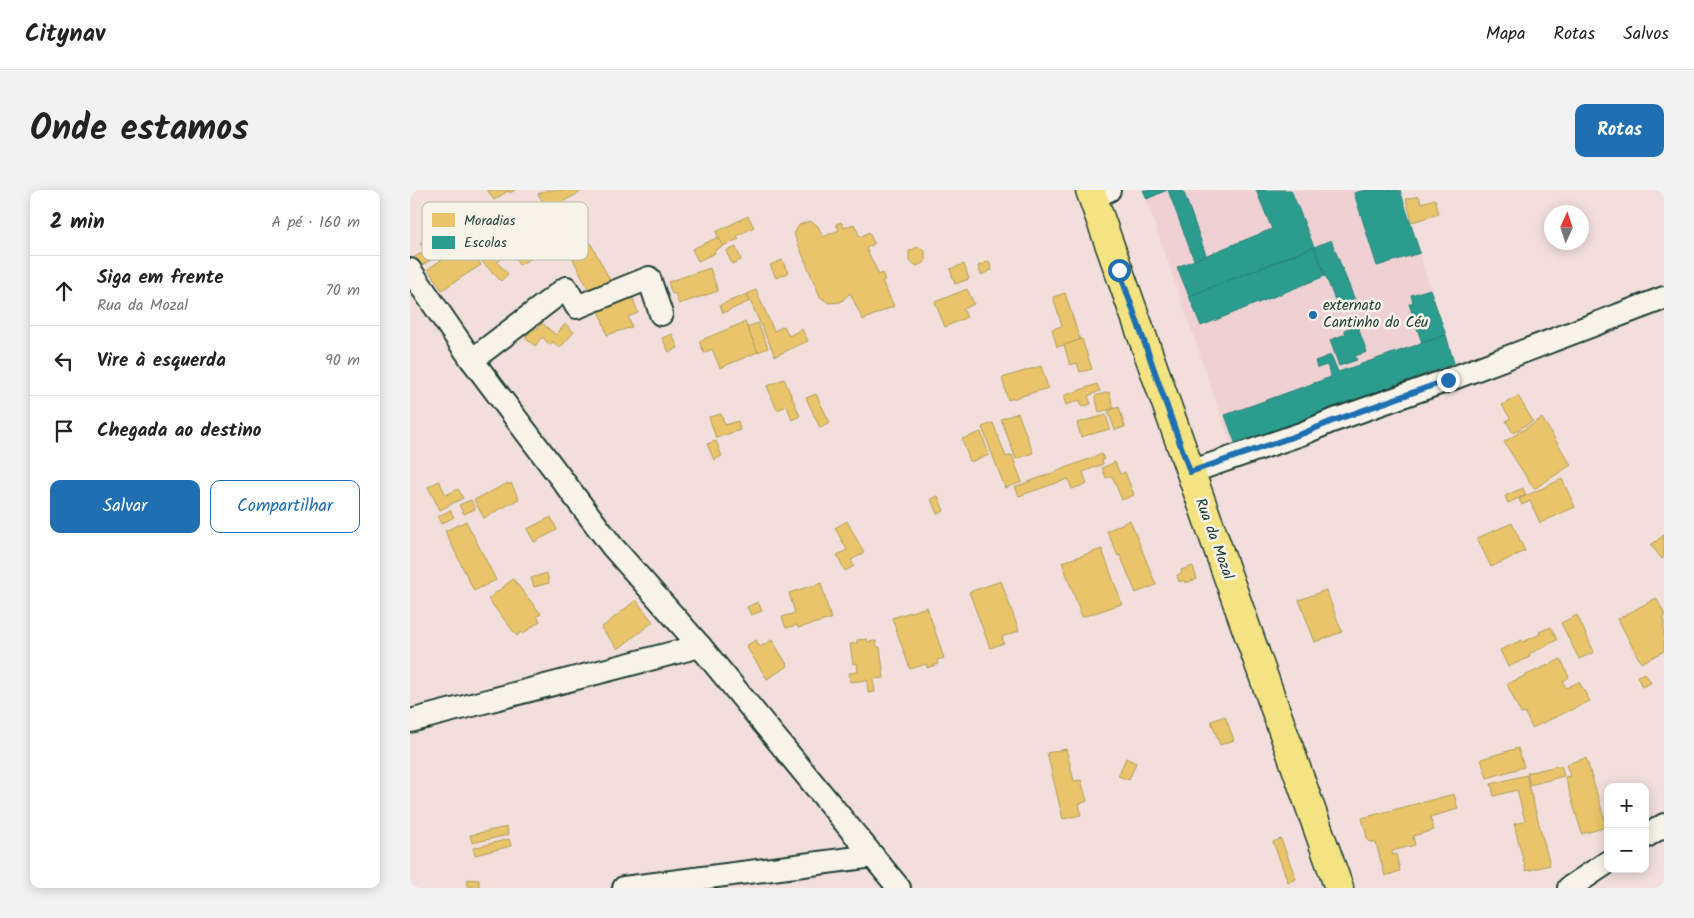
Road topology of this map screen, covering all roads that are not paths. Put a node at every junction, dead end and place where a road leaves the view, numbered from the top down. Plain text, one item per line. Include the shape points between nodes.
1 (1097, 192) edge
2 (410, 270) edge
3 (1664, 298) edge
4 (661, 314) dead end
5 (472, 360) junction
6 (1190, 472) junction
7 (700, 646) junction
8 (410, 721) edge
9 (1664, 825) edge
10 (1649, 835) edge
11 (873, 856) junction
12 (1604, 865) edge
13 (624, 888) edge
14 (899, 888) edge
15 (1339, 888) edge
16 (1569, 888) edge

1 - 6 main road, Rua da Mozal
2 - 5 street
3 - 6 street via 1304,433
4 - 5 street via 649,278 577,307 566,288
5 - 7 street via 612,546
6 - 15 main road, Rua da Mozal
7 - 8 street
7 - 11 street
9 - 10 street
11 - 13 street
11 - 14 street
12 - 16 street

